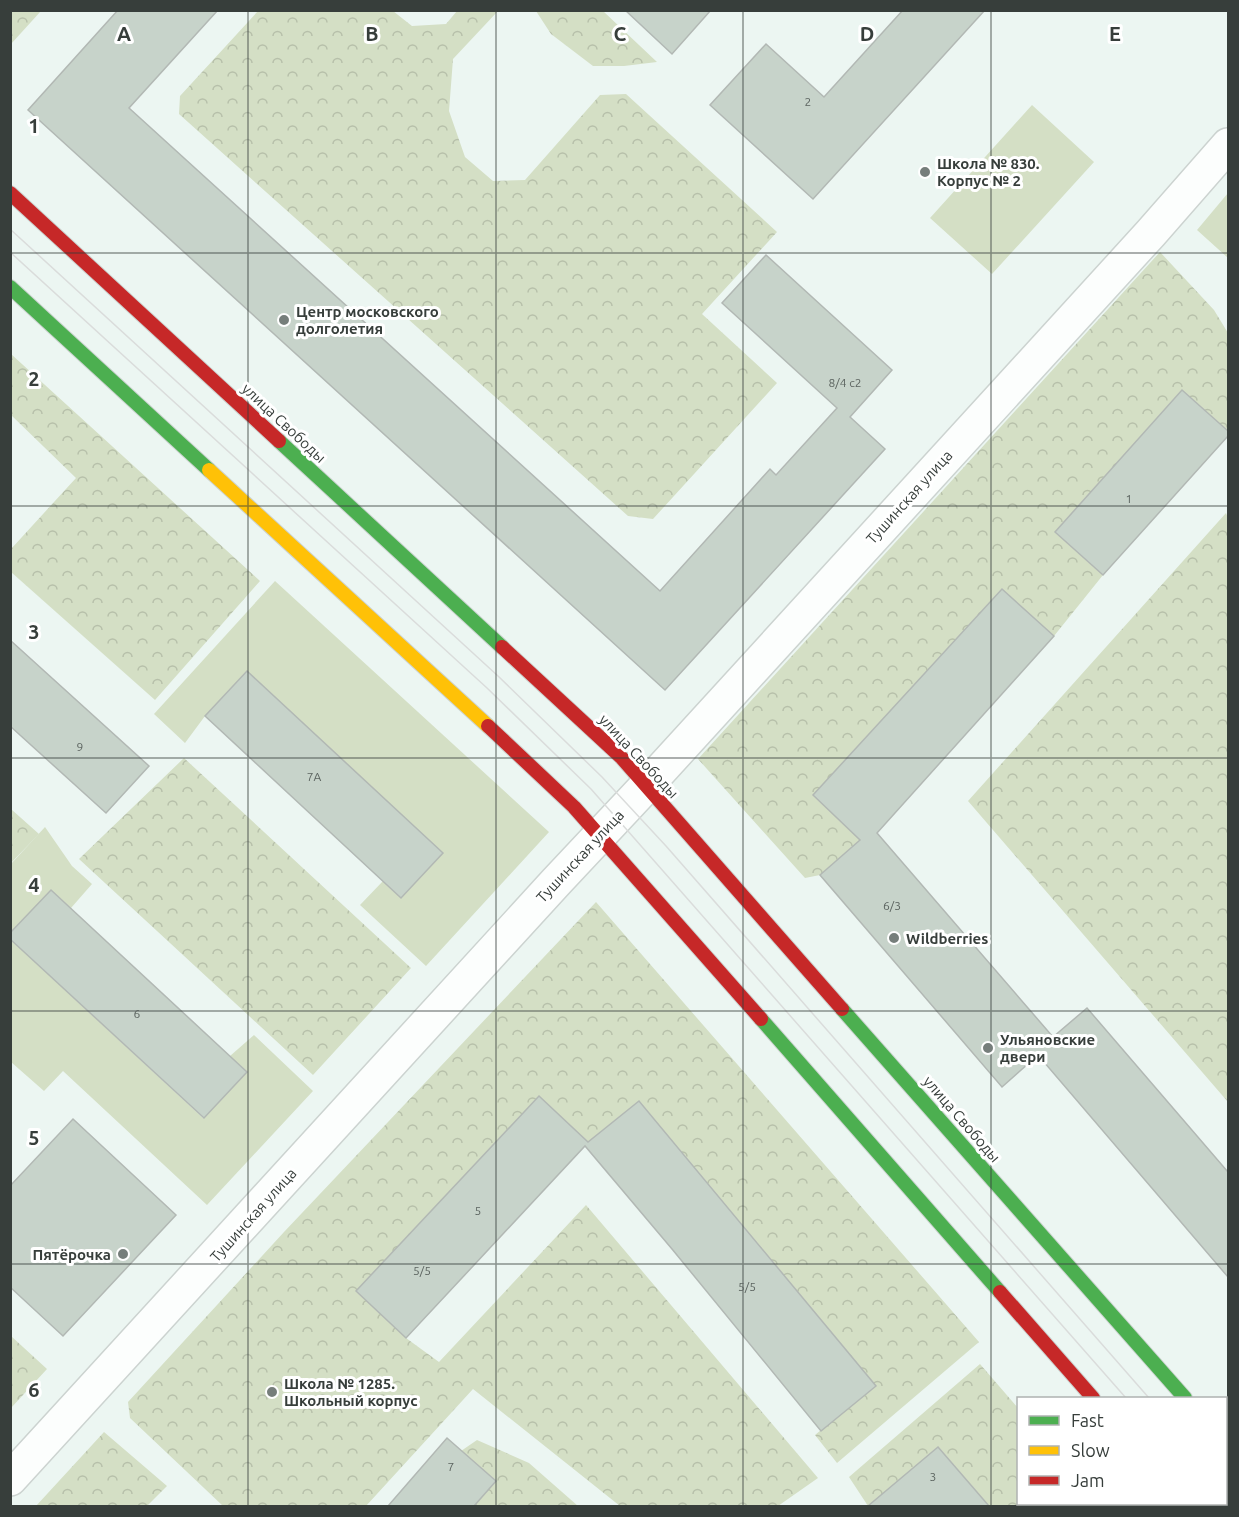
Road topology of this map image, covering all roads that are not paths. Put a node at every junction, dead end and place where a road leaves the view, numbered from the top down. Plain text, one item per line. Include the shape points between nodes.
1 (1228, 145) edge
2 (10, 193) edge
3 (10, 287) edge
4 (647, 785) junction
5 (599, 834) junction
6 (1093, 1397) edge
7 (1184, 1397) edge
8 (10, 1479) edge

1 - 4 street, Тушинская улица
2 - 4 main road, улица Свободы via 572,710
3 - 5 main road via 518,753
4 - 5 street, Тушинская улица
4 - 7 main road, улица Свободы
5 - 6 main road
5 - 8 street, Тушинская улица

